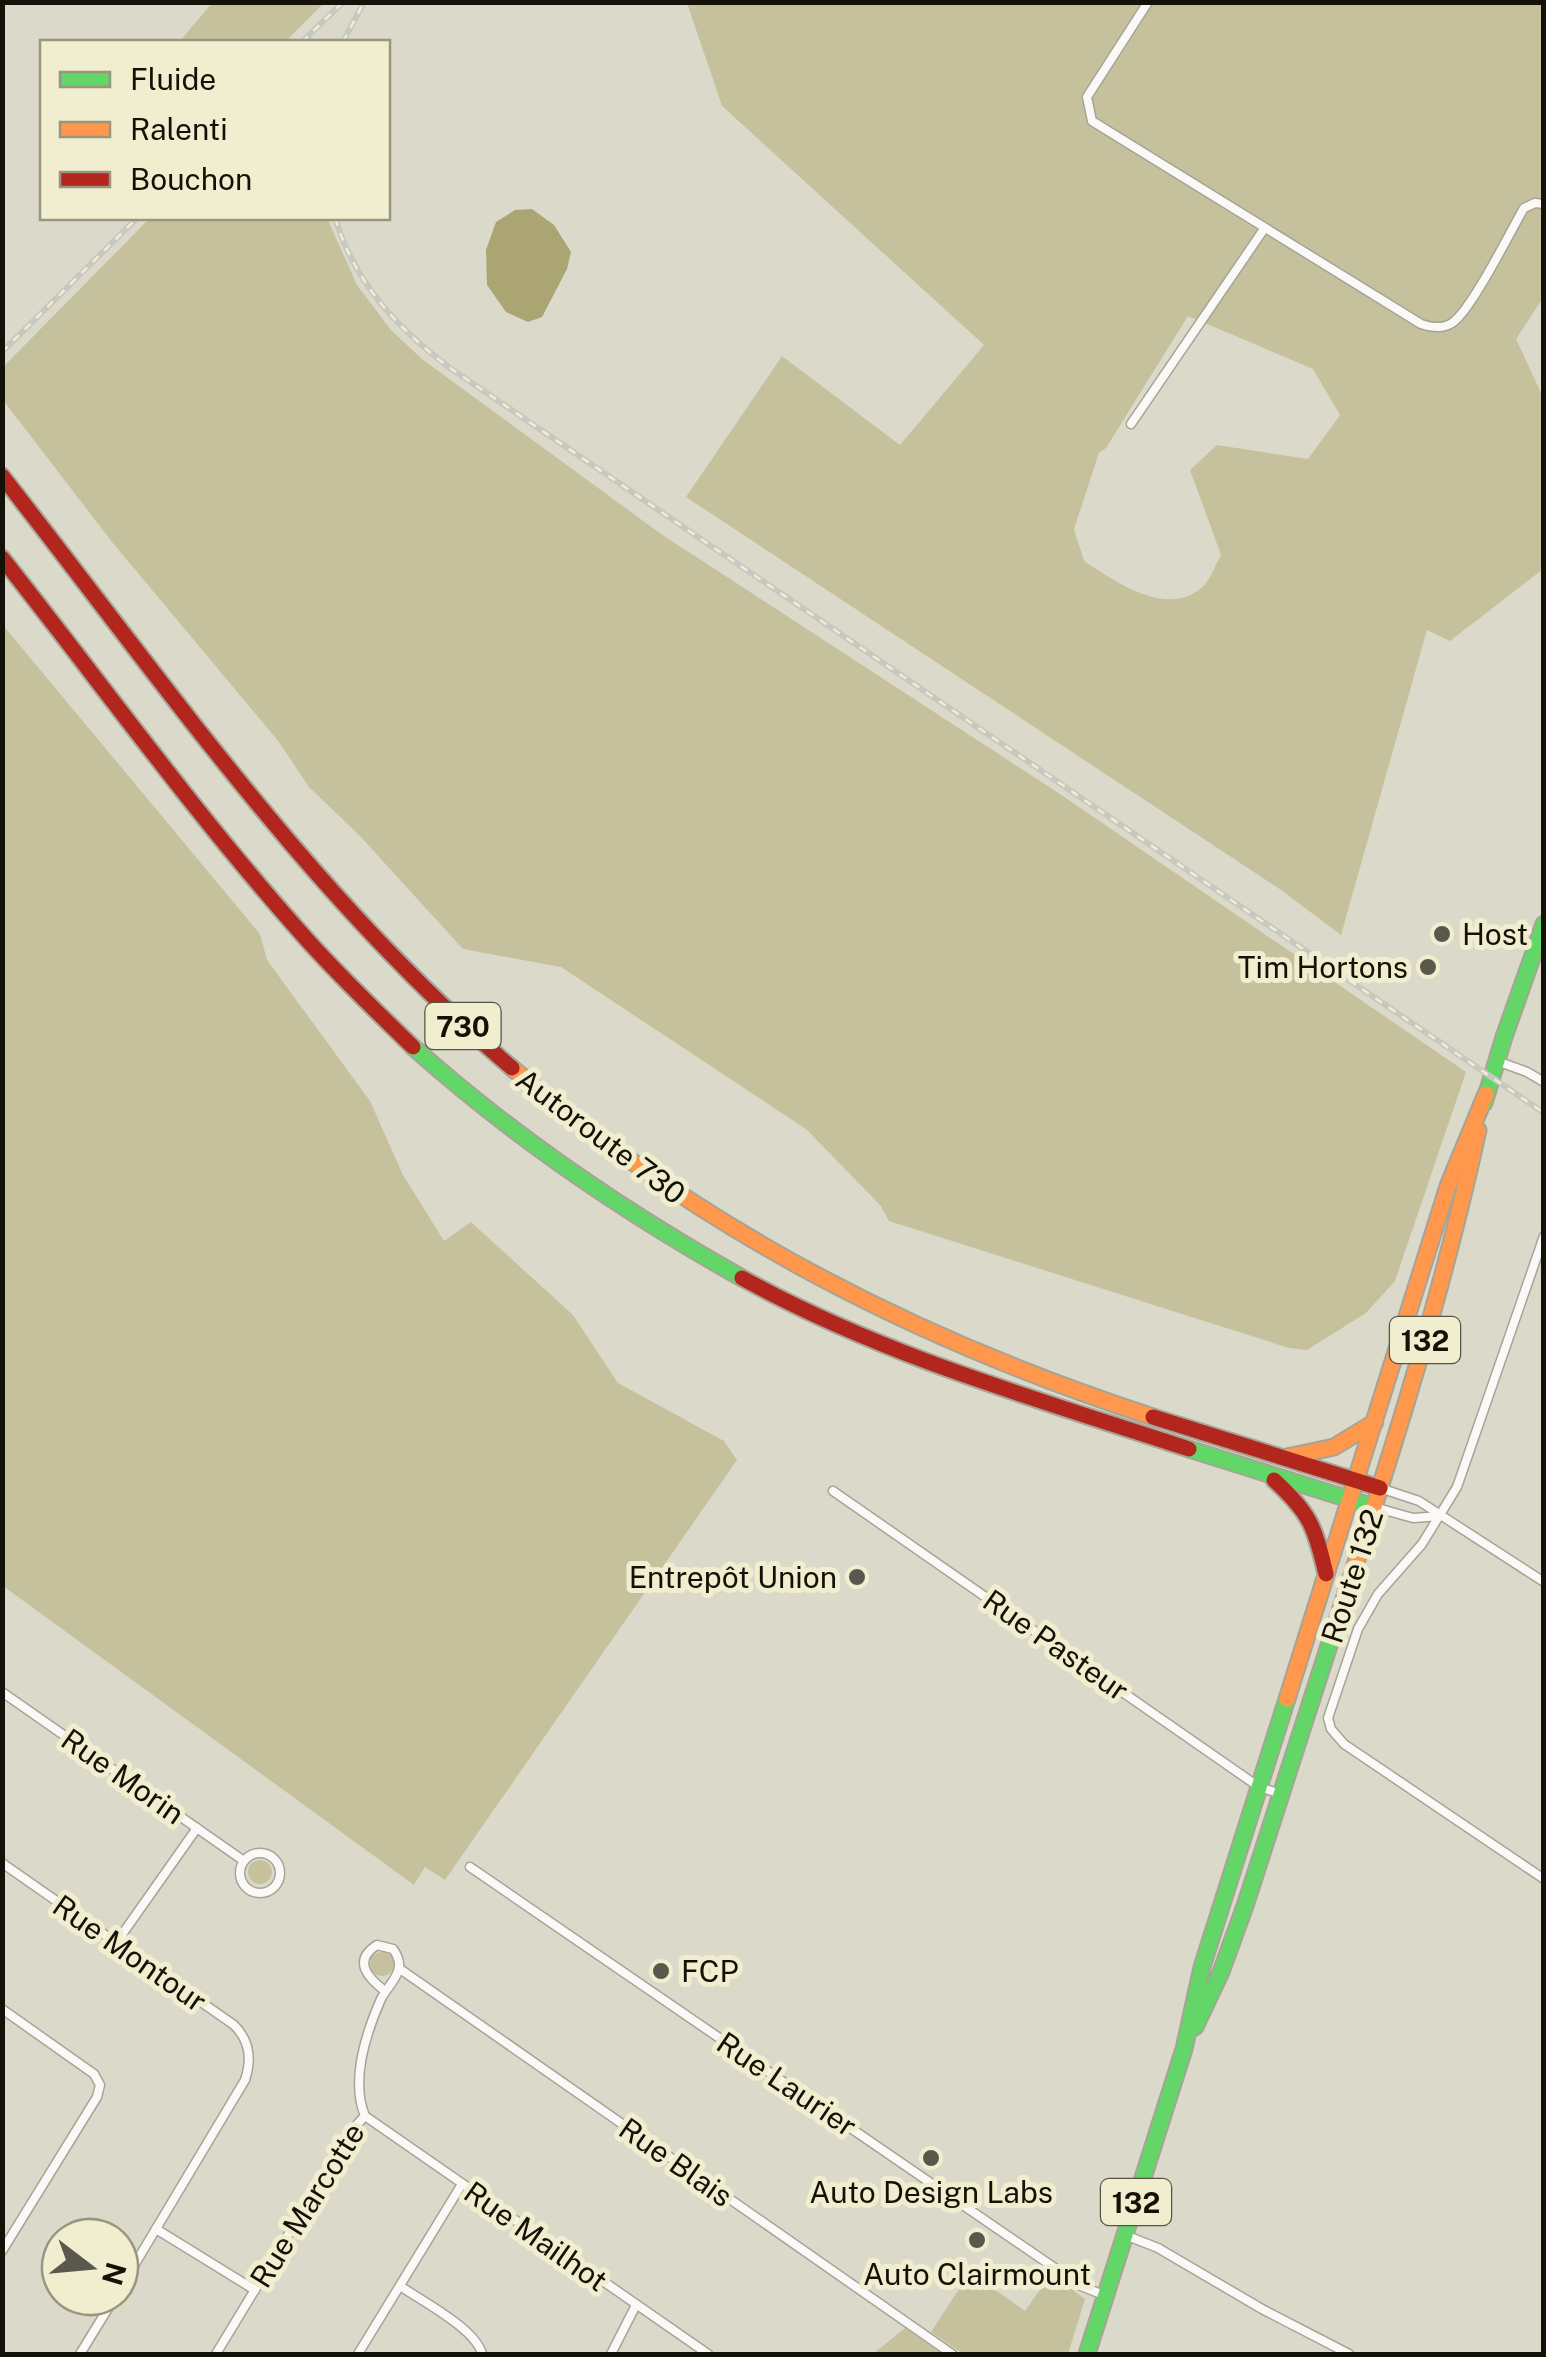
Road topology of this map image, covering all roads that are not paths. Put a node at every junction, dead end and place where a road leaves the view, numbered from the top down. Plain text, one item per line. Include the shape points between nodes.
1 (1148, 2) edge
2 (1544, 204) edge
3 (1264, 228) junction
4 (1131, 424) dead end
5 (2, 476) edge
6 (2, 558) edge
7 (1544, 924) edge
8 (1496, 1061) junction
9 (1544, 1082) edge
10 (1486, 1094) junction
11 (1544, 1236) edge
12 (1375, 1422) junction
13 (1282, 1458) junction
14 (1267, 1474) junction
15 (1356, 1480) junction
16 (1380, 1488) junction
17 (833, 1491) dead end
18 (1349, 1500) junction
19 (1374, 1507) junction
20 (1441, 1516) junction
21 (1326, 1574) junction
22 (1544, 1582) edge
23 (2, 1692) edge
24 (1259, 1787) junction
25 (1281, 1794) junction
26 (197, 1828) junction
27 (244, 1861) junction
28 (2, 1863) edge
29 (470, 1867) dead end
30 (1544, 1879) edge
31 (1214, 1929) junction
32 (1235, 1936) junction
33 (116, 1943) junction
34 (400, 1969) junction
35 (385, 1991) junction
36 (2, 2009) edge
37 (1184, 2049) junction
38 (365, 2116) junction
39 (462, 2184) junction
40 (156, 2229) junction
41 (1125, 2235) junction
42 (2, 2251) edge
43 (140, 2255) edge
44 (400, 2286) junction
45 (255, 2290) junction
46 (1106, 2296) junction
47 (636, 2305) junction
48 (103, 2317) edge
49 (80, 2354) edge
50 (216, 2354) edge
51 (358, 2354) edge
52 (482, 2354) edge
53 (612, 2354) edge
54 (708, 2354) edge
55 (952, 2354) edge
56 (1087, 2354) edge
57 (1349, 2354) edge

1 - 3 street via 1088,97 1092,121
2 - 3 street via 1524,208 1467,307 1450,325 1433,327
3 - 4 street
5 - 13 highway, Autoroute 730 / 730 via 335,898 431,997 566,1114 708,1213 894,1316 1076,1391
6 - 14 highway, Autoroute 730 / 730 via 310,944 415,1047 563,1166 713,1261 856,1333 1002,1389
7 - 8 highway, Route 132 / 132
8 - 9 street
8 - 10 highway, Route 132 / 132
10 - 12 highway, Route 132 / 132 via 1448,1186
10 - 16 highway, Route 132 / 132 via 1466,1190
11 - 20 street via 1467,1464
12 - 13 highway via 1334,1447
12 - 15 highway, Route 132 / 132
13 - 15 highway, Autoroute 730 / 730
14 - 18 highway, Autoroute 730 / 730
14 - 21 highway via 1310,1517
15 - 16 highway, Autoroute 730
15 - 18 highway, Route 132 / 132
16 - 19 highway, Route 132 / 132
16 - 20 street via 1419,1500
17 - 24 street, Rue Pasteur
18 - 19 highway, Autoroute 730
18 - 21 highway, Route 132 / 132
19 - 20 street via 1413,1518
19 - 25 highway, Route 132 / 132
20 - 22 street
20 - 30 street via 1367,1612 1330,1711 1331,1729
21 - 24 highway, Route 132 / 132
23 - 26 street, Rue Morin
24 - 25 street, Rue Pasteur
24 - 31 highway, Route 132 / 132
25 - 32 highway, Route 132 / 132
26 - 27 street, Rue Morin
26 - 33 street
27 - 27 street, Rue Morin via 254,1854 272,1856 279,1866 276,1884 265,1892 246,1887
28 - 33 street, Rue Montour
29 - 46 street, Rue Laurier via 1081,2286
31 - 32 highway
31 - 37 highway, Route 132 / 132
32 - 37 highway, Route 132 / 132
33 - 40 street, Rue Montour via 234,2025 249,2050 246,2080
34 - 35 street, Rue Marcotte
34 - 35 street via 388,1946 368,1952 368,1976
34 - 55 street, Rue Blais
35 - 38 street, Rue Marcotte via 361,2058
36 - 42 street via 100,2084
37 - 41 highway, Route 132 / 132
38 - 39 street, Rue Mailhot
38 - 45 street, Rue Marcotte
39 - 44 street
39 - 47 street, Rue Mailhot
40 - 43 street
40 - 45 street
41 - 46 highway, Route 132 / 132
41 - 57 street
44 - 51 street
44 - 52 street via 469,2334
45 - 50 street, Rue Marcotte
46 - 56 highway, Route 132 / 132
47 - 53 street
47 - 54 street, Rue Mailhot
48 - 49 street

